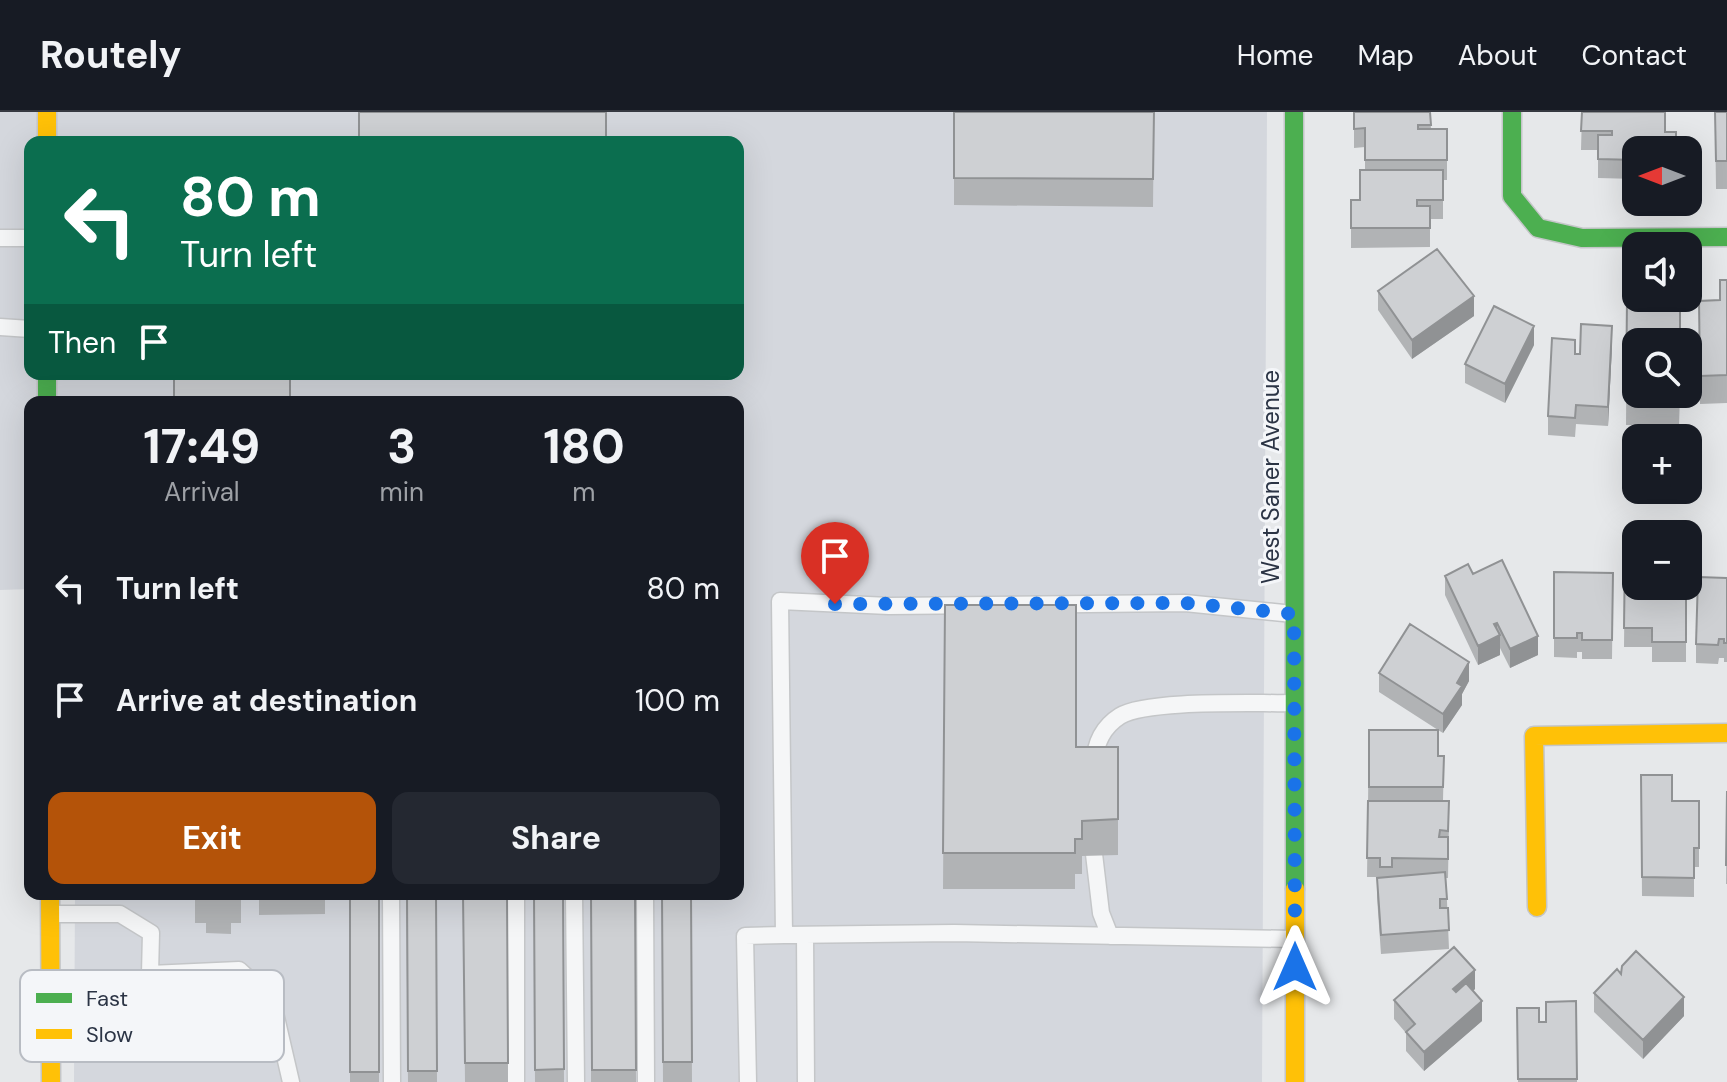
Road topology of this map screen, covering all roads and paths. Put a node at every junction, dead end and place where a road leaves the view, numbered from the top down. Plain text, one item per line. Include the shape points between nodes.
1 (47, 112) edge
2 (1294, 112) edge
3 (1512, 112) edge
4 (47, 136) edge
5 (1727, 237) edge
6 (0, 238) edge
7 (24, 238) edge
8 (0, 327) edge
9 (24, 329) edge
10 (1294, 614) junction
11 (1294, 703) junction
12 (1727, 733) edge
13 (1094, 782) edge
14 (1094, 854) dead end
15 (50, 900) edge
16 (391, 900) edge
17 (516, 900) edge
18 (574, 900) edge
19 (645, 900) edge
20 (1537, 907) dead end
21 (50, 914) junction
22 (784, 935) junction
23 (805, 935) junction
24 (1110, 936) junction
25 (1295, 939) junction
26 (50, 970) edge
27 (150, 970) edge
28 (284, 1052) edge
29 (51, 1062) edge
30 (51, 1082) edge
31 (291, 1082) edge
32 (392, 1082) edge
33 (516, 1082) edge
34 (576, 1082) edge
35 (646, 1082) edge
36 (748, 1082) edge
37 (806, 1082) edge
38 (1295, 1082) edge

1 - 4 street
2 - 10 street, West Saner Avenue
3 - 5 street via 1512,196 1538,228 1582,238
6 - 7 lane
8 - 9 lane
10 - 11 street, West Saner Avenue
10 - 22 lane via 1185,603 889,606 780,601
11 - 13 lane via 1150,707 1122,714 1099,737
11 - 25 street, West Saner Avenue
12 - 20 street via 1534,736
14 - 24 lane via 1101,913
15 - 21 street
16 - 32 lane
17 - 33 lane
18 - 34 lane
19 - 35 lane
21 - 26 street
21 - 27 lane via 120,914 151,933
22 - 23 lane
22 - 36 lane via 745,936
23 - 24 lane
23 - 37 lane
24 - 25 lane
25 - 38 street, West Saner Avenue
28 - 31 lane
29 - 30 street

